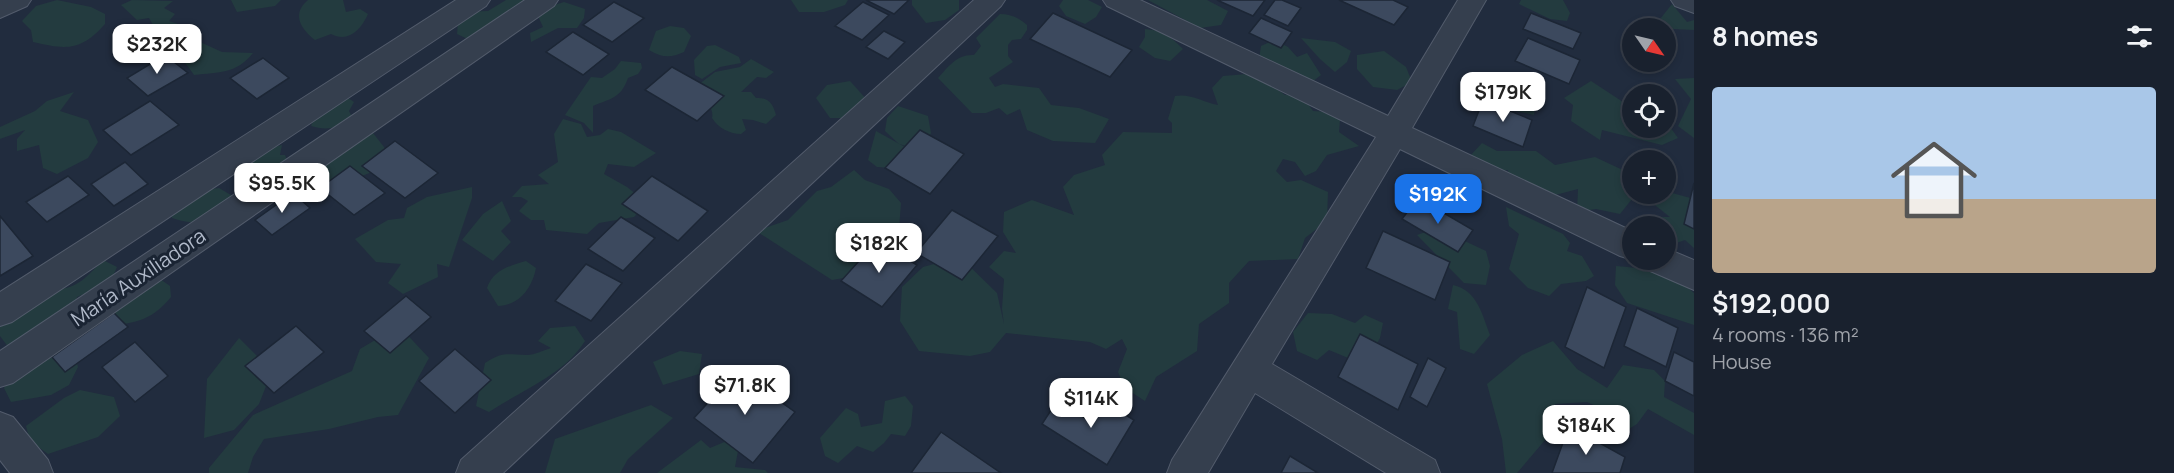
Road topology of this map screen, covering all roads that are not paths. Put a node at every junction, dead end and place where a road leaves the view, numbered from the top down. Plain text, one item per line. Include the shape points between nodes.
1 (17, 0) edge
2 (476, 0) edge
3 (544, 0) edge
4 (991, 0) edge
5 (1117, 0) edge
6 (1472, 0) edge
7 (1684, 0) edge
8 (1694, 4) edge
9 (0, 9) edge
10 (1394, 133) junction
11 (1622, 241) edge
12 (1676, 268) edge
13 (1694, 276) edge
14 (0, 310) edge
15 (1250, 370) junction
16 (0, 371) edge
17 (0, 430) edge
18 (34, 473) edge
19 (476, 473) edge
20 (1186, 473) edge
21 (1422, 473) edge

1 - 9 street
2 - 14 street
3 - 16 street, María Auxiliadora
4 - 19 street
5 - 10 street
6 - 10 street
7 - 8 street
10 - 11 street
10 - 15 street
12 - 13 street
15 - 20 street
15 - 21 street
17 - 18 street

